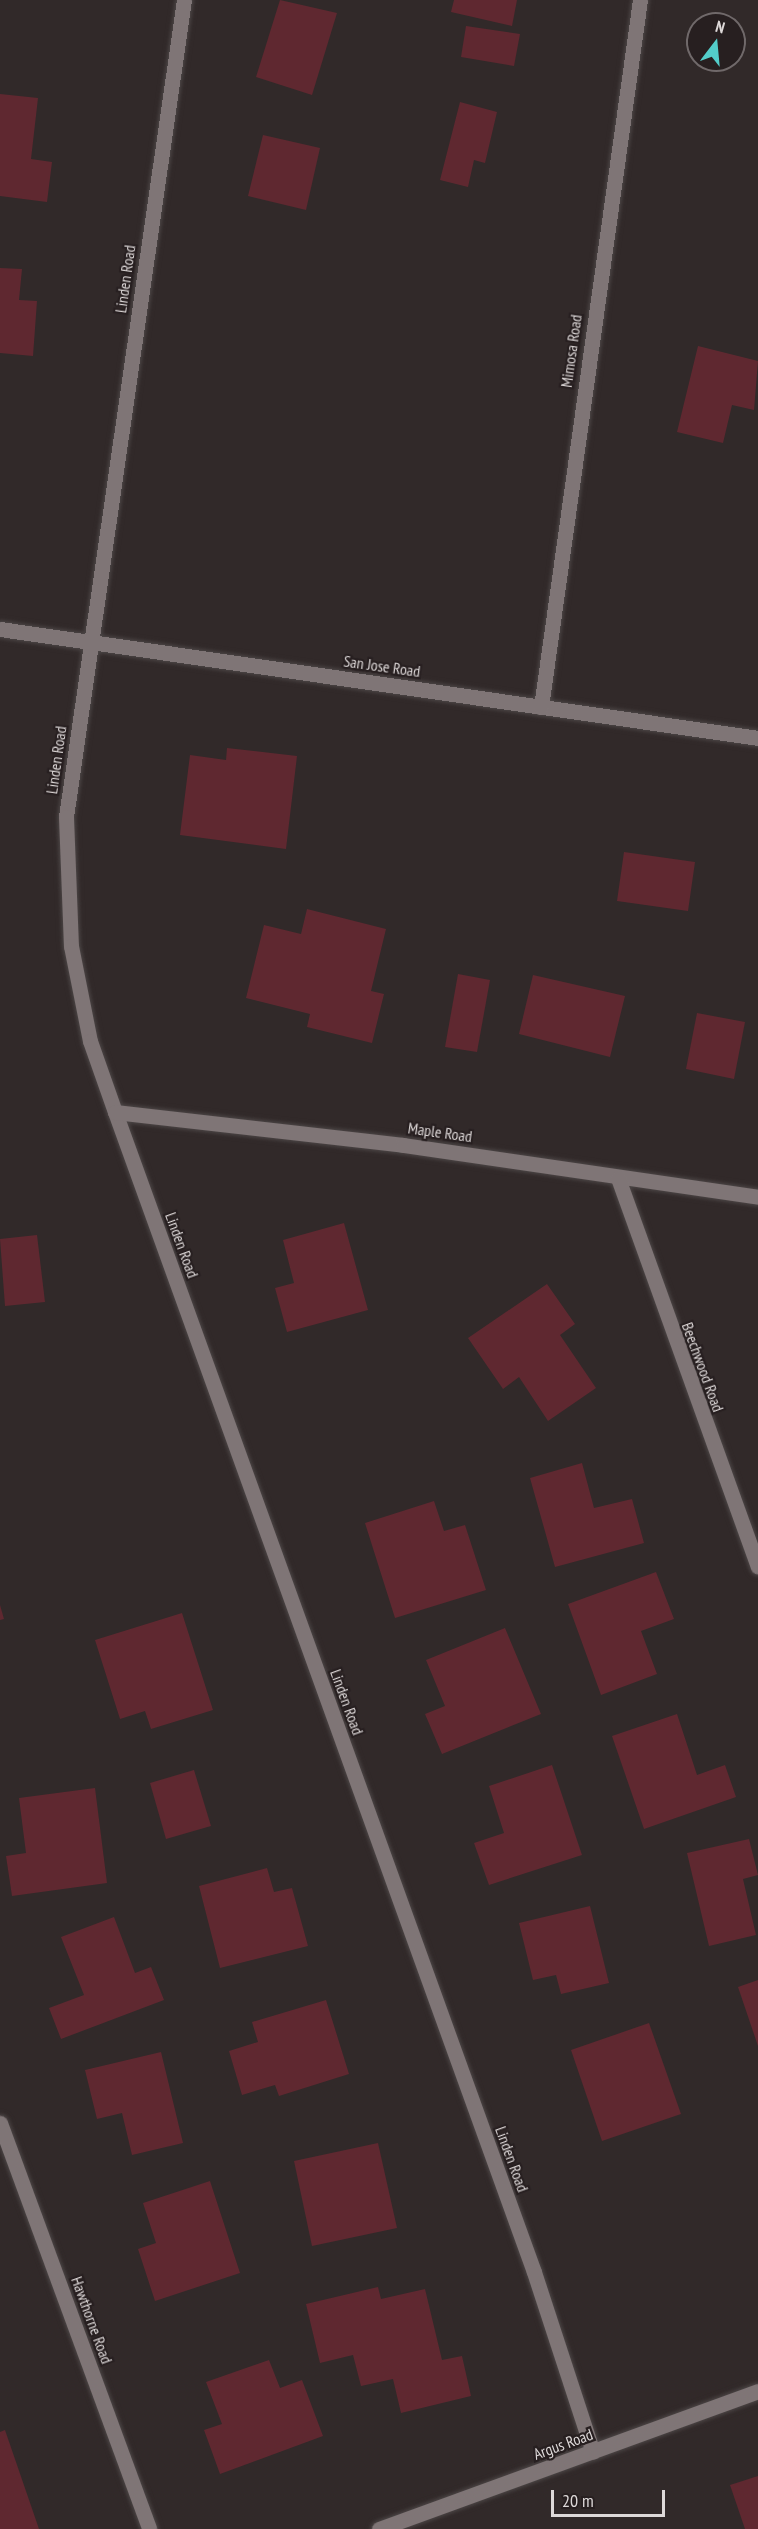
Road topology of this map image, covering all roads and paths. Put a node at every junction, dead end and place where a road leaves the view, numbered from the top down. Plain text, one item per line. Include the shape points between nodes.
1 (184, 0) edge
2 (640, 0) edge
3 (0, 629) edge
4 (91, 642) junction
5 (541, 707) junction
6 (758, 738) edge
7 (115, 1112) junction
8 (618, 1178) junction
9 (758, 1197) edge
10 (758, 1567) edge
11 (0, 2123) edge
12 (758, 2391) edge
13 (593, 2452) junction
14 (149, 2529) edge
15 (379, 2529) edge

1 - 4 street, Linden Road
2 - 5 street, Mimosa Road
3 - 4 street, San Jose Road
4 - 5 street, San Jose Road
4 - 7 street, Linden Road via 66,817 66,882 71,946 90,1041
5 - 6 street, San Jose Road
7 - 8 street, Maple Road via 403,1145
7 - 13 street, Linden Road via 534,2272
8 - 9 street, Maple Road
8 - 10 street, Beechwood Road
11 - 14 street, Hawthorne Road
12 - 13 street, Argus Road
13 - 15 street, Argus Road

